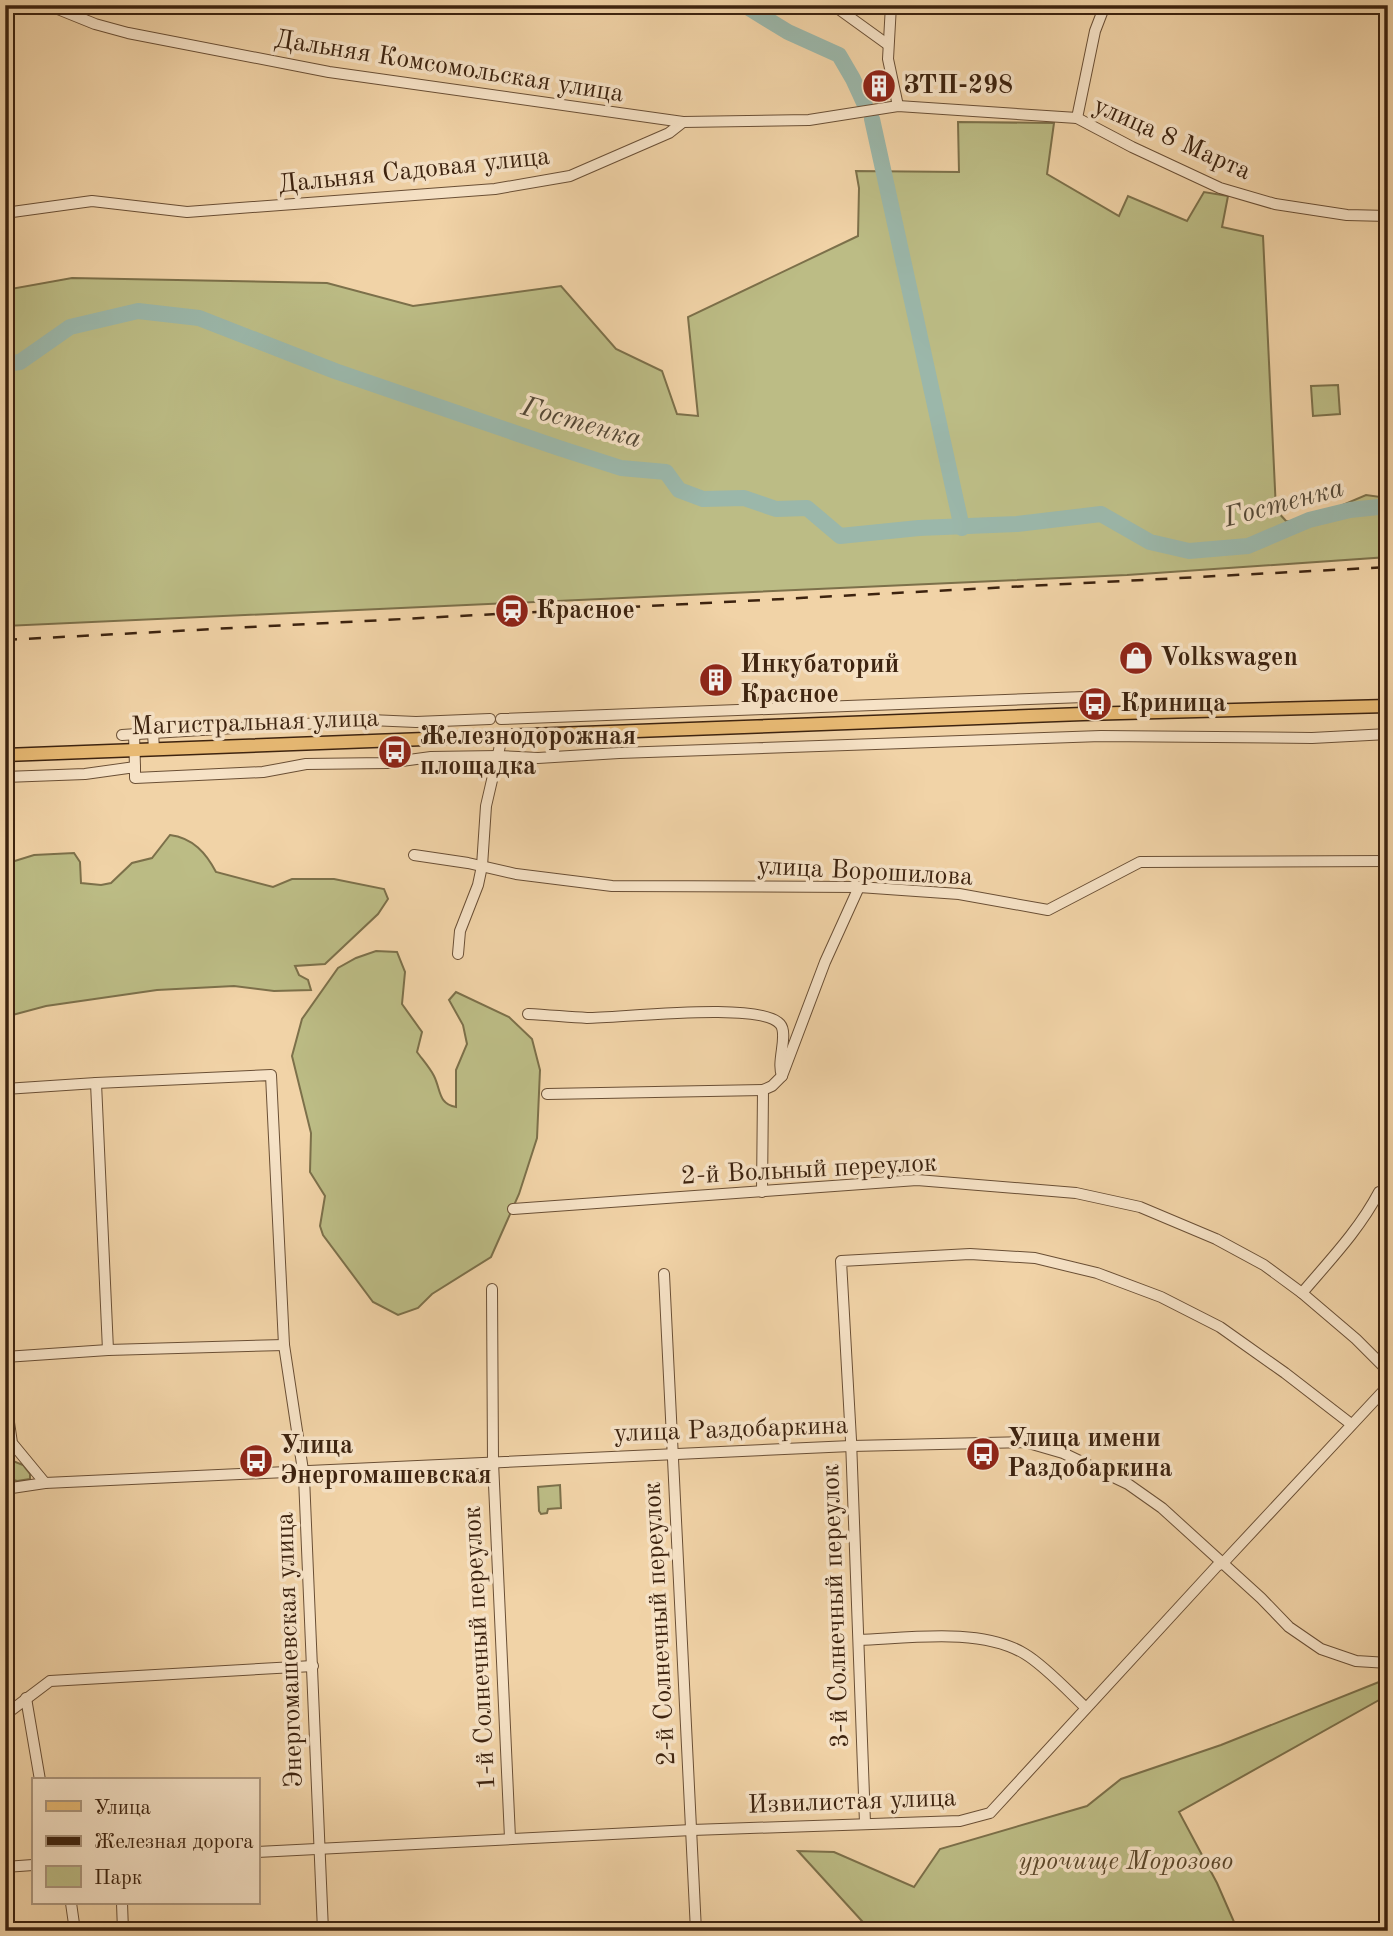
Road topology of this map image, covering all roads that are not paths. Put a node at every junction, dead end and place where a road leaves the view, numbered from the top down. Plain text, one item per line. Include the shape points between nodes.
1 (48, 5) edge
2 (834, 5) edge
3 (891, 5) edge
4 (1105, 5) edge
5 (887, 44) junction
6 (898, 106) junction
7 (1077, 118) junction
8 (683, 122) junction
9 (5, 214) edge
10 (1388, 216) edge
11 (1388, 706) edge
12 (1083, 714) junction
13 (153, 733) junction
14 (134, 734) junction
15 (1388, 734) edge
16 (122, 735) dead end
17 (502, 737) junction
18 (154, 749) junction
19 (135, 750) junction
20 (5, 755) edge
21 (498, 756) junction
22 (135, 766) junction
23 (5, 777) edge
24 (414, 855) dead end
25 (1388, 861) edge
26 (482, 866) junction
27 (859, 887) junction
28 (458, 954) dead end
29 (528, 1014) dead end
30 (782, 1076) junction
31 (96, 1083) junction
32 (5, 1090) edge
33 (763, 1090) junction
34 (547, 1094) dead end
35 (762, 1192) junction
36 (1379, 1192) dead end
37 (513, 1209) dead end
38 (664, 1274) dead end
39 (492, 1289) dead end
40 (1303, 1293) junction
41 (284, 1345) junction
42 (108, 1350) junction
43 (5, 1357) edge
44 (1388, 1371) edge
45 (1388, 1387) edge
46 (5, 1395) edge
47 (1351, 1424) junction
48 (851, 1446) junction
49 (671, 1454) junction
50 (493, 1461) junction
51 (303, 1471) junction
52 (45, 1483) junction
53 (5, 1489) edge
54 (1223, 1563) junction
55 (859, 1640) junction
56 (1388, 1663) edge
57 (313, 1666) junction
58 (26, 1698) junction
59 (1086, 1708) junction
60 (5, 1715) edge
61 (40, 1778) edge
62 (865, 1823) junction
63 (692, 1830) junction
64 (510, 1838) junction
65 (319, 1848) junction
66 (259, 1852) edge
67 (32, 1866) edge
68 (5, 1867) edge
69 (71, 1904) edge
70 (121, 1904) edge
71 (75, 1931) edge
72 (123, 1931) edge
73 (323, 1931) edge
74 (696, 1931) edge

1 - 8 street, Дальняя Комсомольская улица via 128,33 329,72
2 - 5 street
3 - 5 street
4 - 7 street
5 - 6 street
6 - 7 street, улица 8 Марта
6 - 8 street via 809,120
7 - 10 street, улица 8 Марта via 1220,188 1275,204
8 - 9 street, Дальняя Садовая улица via 669,133 570,176 495,190 187,212 92,201
11 - 12 main road, Магистральная улица
12 - 13 street via 1084,697 370,720
12 - 17 main road, Магистральная улица
13 - 14 street
13 - 18 street
14 - 16 street
14 - 19 street
15 - 21 street via 1101,736
17 - 18 main road, Магистральная улица
17 - 21 street
18 - 19 main road, Магистральная улица
19 - 20 main road, Магистральная улица
19 - 22 street
21 - 22 street via 306,764 263,772 135,778
21 - 26 street via 486,806
22 - 23 street via 85,774
24 - 26 street, улица Ворошилова
25 - 27 street, улица Ворошилова via 1140,862 1048,910 959,894
26 - 27 street, улица Ворошилова via 611,886
26 - 28 street via 460,931
27 - 30 street
29 - 30 street via 587,1018 762,1014 779,1022 784,1031
30 - 33 street
31 - 32 street
31 - 41 street, Энергомашевская улица via 271,1075
31 - 42 street
33 - 34 street
33 - 35 street
35 - 37 street, 2-й Вольный переулок
35 - 40 street, 2-й Вольный переулок via 917,1180 1076,1193 1140,1207 1216,1239
36 - 40 street via 1347,1242
38 - 49 street, 2-й Солнечный переулок
39 - 50 street, 1-й Солнечный переулок
40 - 44 street, 2-й Вольный переулок
41 - 42 street
41 - 51 street, Энергомашевская улица
42 - 43 street
45 - 47 street, Извилистая улица
46 - 52 street via 12,1443
47 - 48 street, 3-й Солнечный переулок via 1220,1327 1161,1297 1097,1273 1035,1258 970,1254 841,1261
47 - 54 street, Извилистая улица
48 - 49 street, улица Раздобаркина
48 - 54 street, улица Раздобаркина via 1025,1442 1063,1453 1128,1484
48 - 55 street, 3-й Солнечный переулок
49 - 50 street, улица Раздобаркина
49 - 63 street, 2-й Солнечный переулок
50 - 51 street, улица Раздобаркина
50 - 64 street, 1-й Солнечный переулок
51 - 52 street, улица Раздобаркина
51 - 57 street, Энергомашевская улица
52 - 53 street, улица Раздобаркина
54 - 56 street, улица Раздобаркина via 1289,1627 1321,1650 1356,1661
54 - 59 street, Извилистая улица
55 - 59 street via 993,1640 1026,1654
55 - 62 street, 3-й Солнечный переулок
57 - 58 street via 50,1681
57 - 65 street, Энергомашевская улица
58 - 60 street
58 - 61 street
59 - 62 street, Извилистая улица via 990,1813 960,1821
62 - 63 street, Извилистая улица
63 - 64 street, Извилистая улица
63 - 74 street, 2-й Солнечный переулок
64 - 65 street, Извилистая улица
65 - 66 street, Извилистая улица
65 - 73 street, Энергомашевская улица
67 - 68 street
69 - 71 street
70 - 72 street

